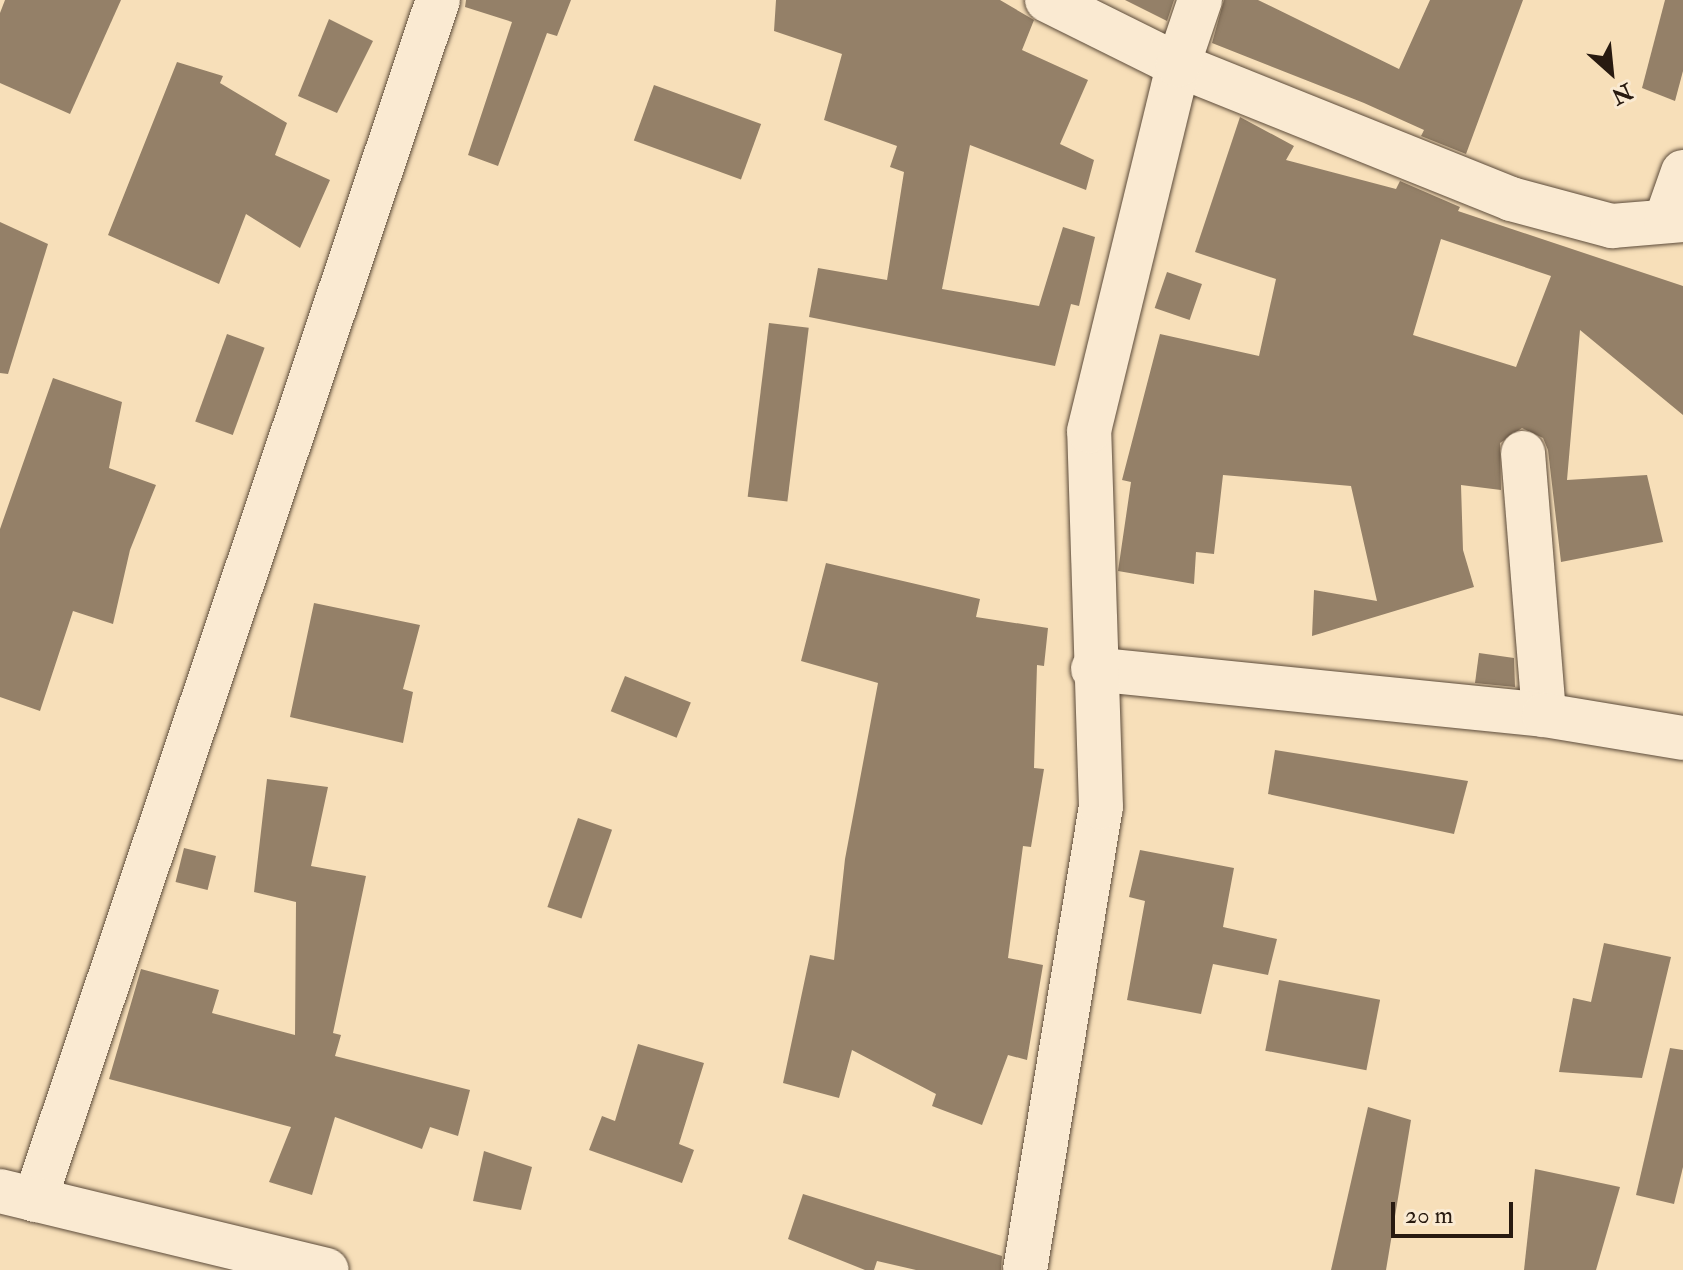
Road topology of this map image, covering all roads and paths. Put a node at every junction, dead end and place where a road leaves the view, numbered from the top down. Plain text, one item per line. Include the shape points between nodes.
1 (438, 0) edge
2 (1047, 0) edge
3 (1200, 0) edge
4 (1178, 65) junction
5 (1683, 172) edge
6 (1674, 220) edge
7 (1523, 453) dead end
8 (1093, 669) junction
9 (1544, 715) junction
10 (1683, 738) edge
11 (18, 1196) edge
12 (327, 1270) edge
13 (1025, 1270) edge

1 - 11 street
2 - 4 street
3 - 4 street
4 - 6 street via 1511,199 1612,226
4 - 8 street via 1089,431
5 - 6 street
7 - 9 street
8 - 9 street
8 - 13 street via 1101,807
9 - 10 street
11 - 12 street

